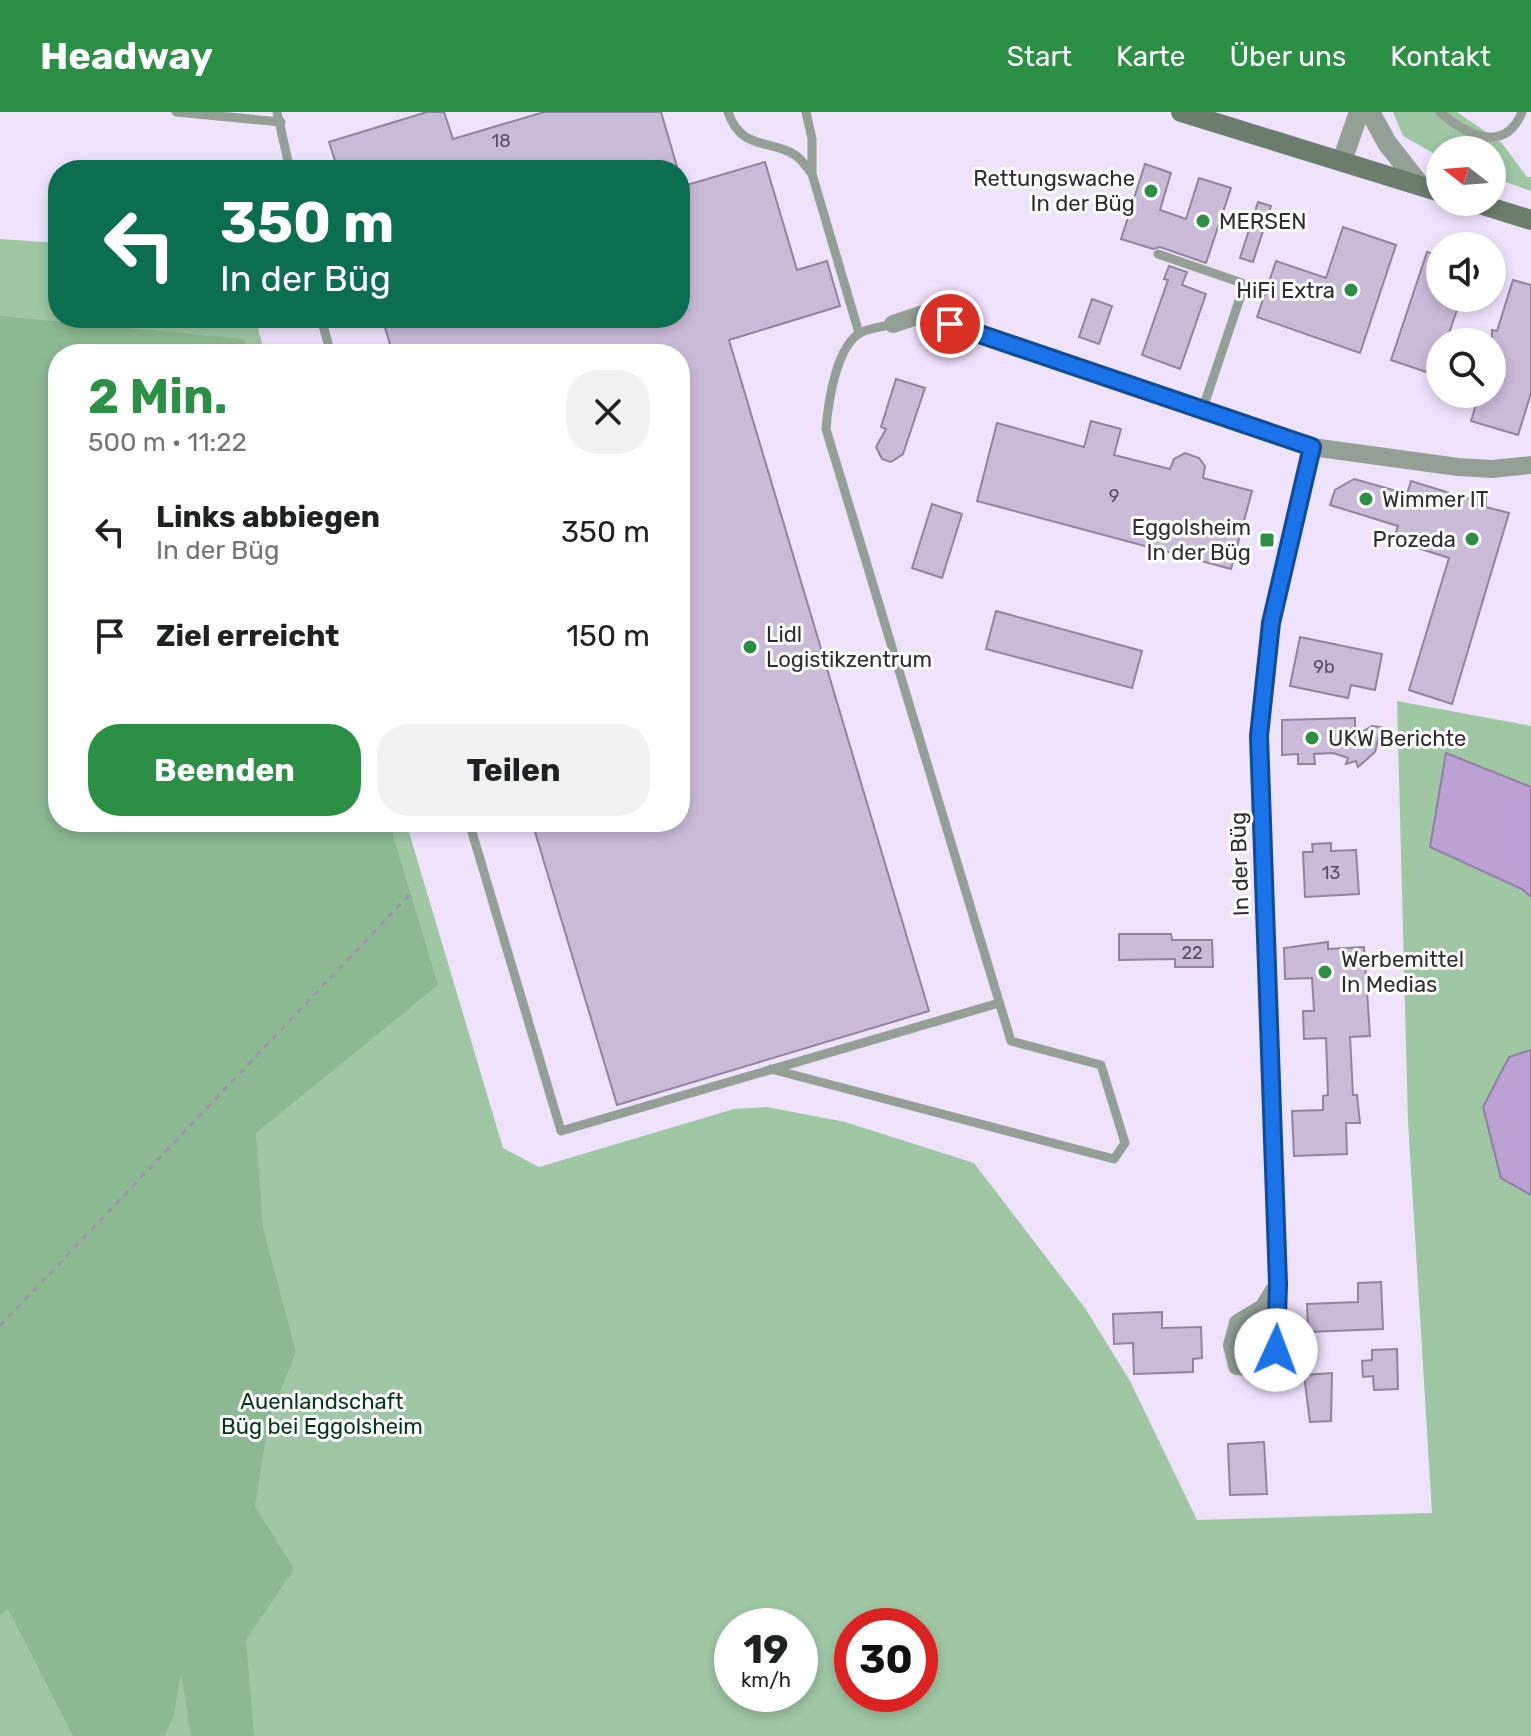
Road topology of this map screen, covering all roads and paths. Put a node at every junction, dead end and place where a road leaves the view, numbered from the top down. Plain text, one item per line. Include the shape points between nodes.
1 (176, 112) edge
2 (728, 112) edge
3 (806, 112) edge
4 (1181, 112) edge
5 (1359, 112) edge
6 (1370, 112) edge
7 (1440, 112) edge
8 (1522, 112) edge
9 (279, 117) edge
10 (288, 160) edge
11 (1342, 161) junction
12 (812, 174) junction
13 (1426, 184) edge
14 (1426, 187) edge
15 (1506, 212) edge
16 (1531, 220) edge
17 (1158, 254) dead end
18 (893, 324) joint
19 (859, 333) junction
20 (1202, 411) junction
21 (1312, 447) junction
22 (1531, 465) edge
23 (472, 832) edge
24 (409, 895) dead end
25 (999, 1003) junction
26 (771, 1069) junction
27 (1278, 1284) dead end
28 (0, 1326) edge

1 - 9 lane via 216,118
2 - 12 lane via 750,140 795,155
3 - 12 lane
4 - 11 main road
5 - 11 street
6 - 13 street via 1387,143
7 - 8 lane via 1459,127 1491,139 1507,134
9 - 10 lane
11 - 14 main road
12 - 19 lane
15 - 16 main road
17 - 20 lane via 1242,283
18 - 19 lane
18 - 20 street via 923,314
19 - 25 lane via 833,381 826,429
20 - 21 street
21 - 22 street via 1458,467
21 - 27 street, In der Büg via 1271,623 1259,736
23 - 26 lane via 561,1131
24 - 28 path
25 - 26 lane
25 - 26 lane via 1011,1041 1101,1065 1125,1143 1114,1159

